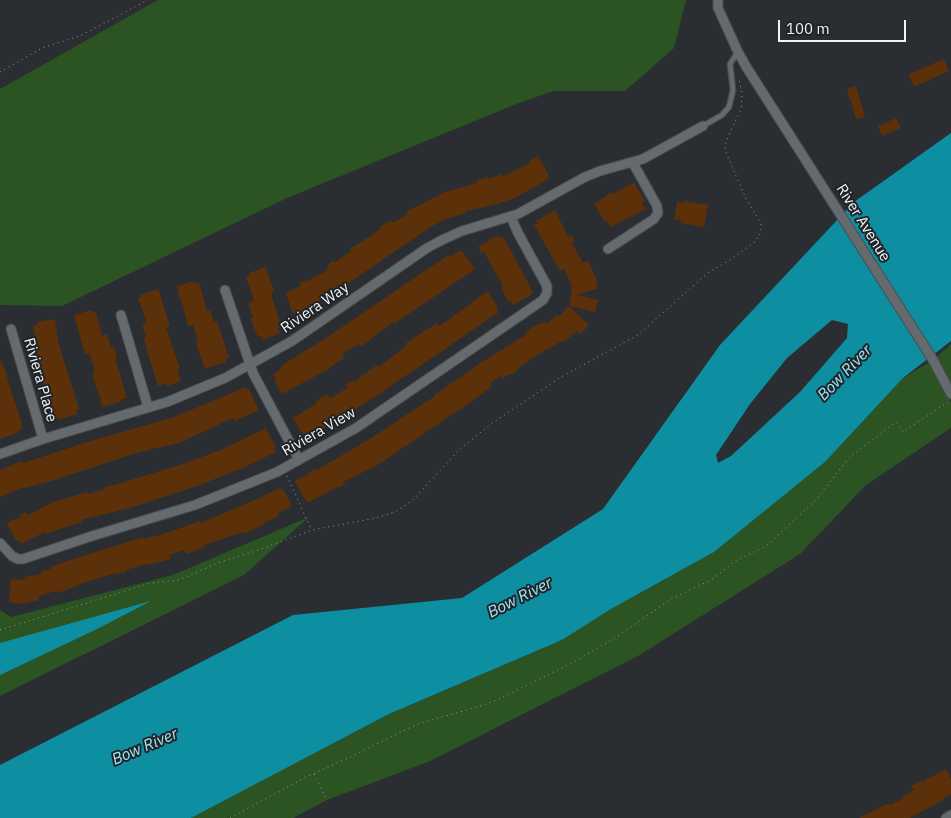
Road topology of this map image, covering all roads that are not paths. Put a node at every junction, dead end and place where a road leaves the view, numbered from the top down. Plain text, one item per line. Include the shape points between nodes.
1 (718, 0) edge
2 (738, 52) junction
3 (703, 126) joint
4 (633, 163) junction
5 (511, 217) junction
6 (608, 249) dead end
7 (225, 290) dead end
8 (121, 315) dead end
9 (10, 329) dead end
10 (250, 366) junction
11 (951, 394) edge
12 (148, 407) junction
13 (43, 439) junction
14 (0, 454) edge
15 (300, 460) junction
16 (0, 543) edge
17 (951, 815) edge
18 (946, 818) edge

1 - 2 street, River Avenue via 718,8
2 - 3 lane via 730,64 733,90 728,108
2 - 11 street, River Avenue via 933,360
3 - 4 street, Riviera Way
4 - 5 street, Riviera Way via 593,174
4 - 6 street via 658,213 654,219
5 - 10 street, Riviera Way via 462,231 427,248
5 - 15 street, Riviera View via 547,286 543,300 366,422
7 - 10 street
8 - 12 street
9 - 13 street, Riviera Place
10 - 12 street, Riviera Way via 203,388
10 - 15 street
12 - 13 street, Riviera Way
13 - 14 street, Riviera Way
15 - 16 street, Riviera View via 215,498 28,558 12,556
17 - 18 street

